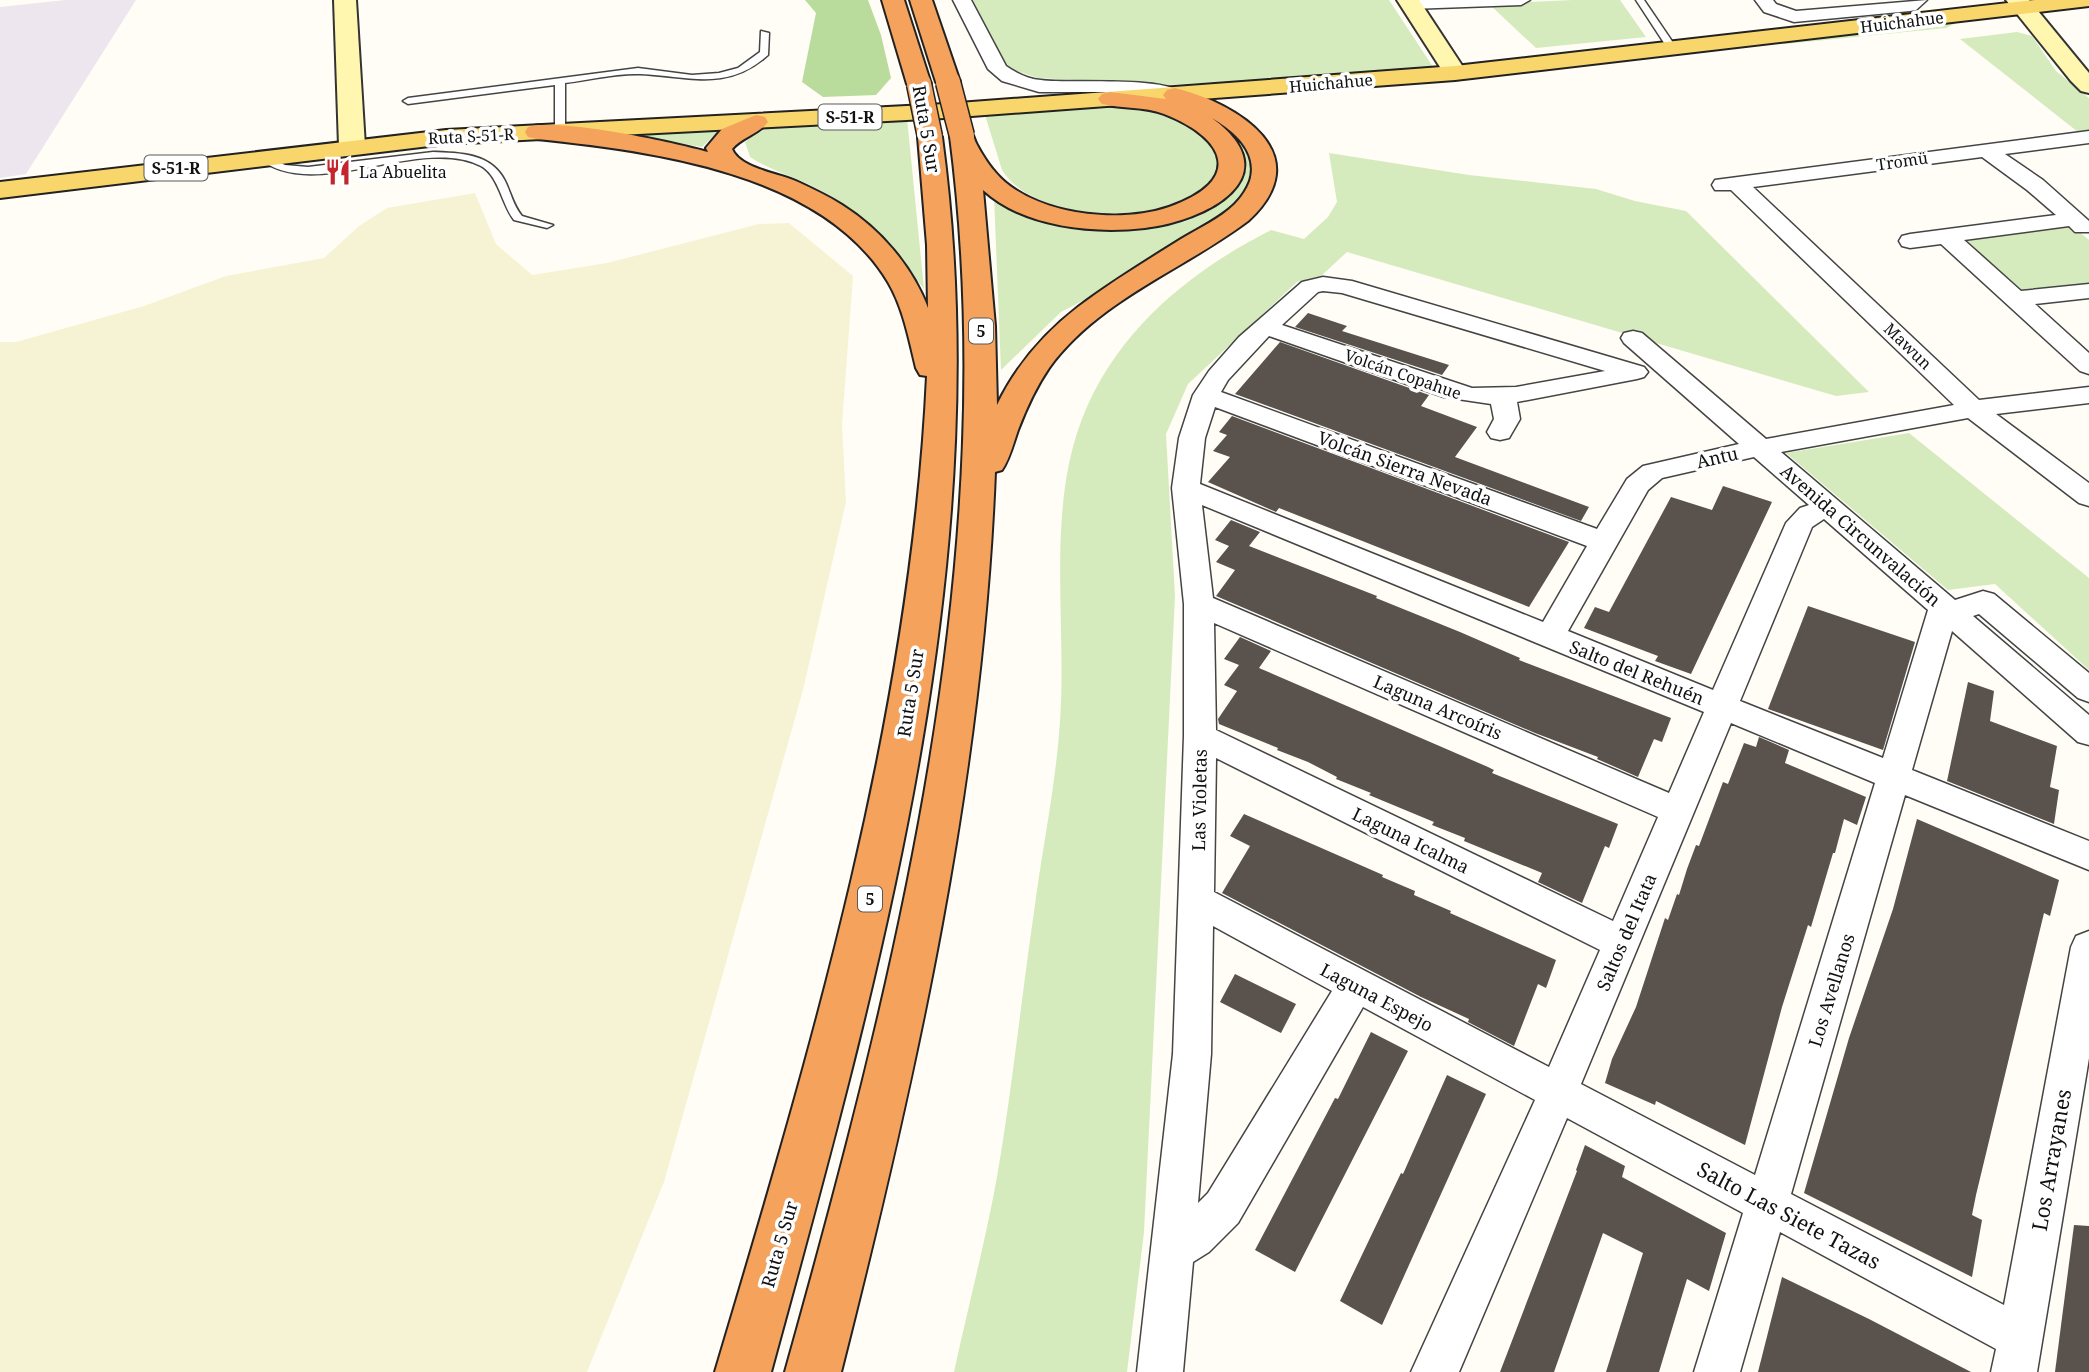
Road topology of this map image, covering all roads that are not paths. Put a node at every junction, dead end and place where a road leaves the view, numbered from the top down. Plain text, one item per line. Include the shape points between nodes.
1 (345, 0) edge
2 (894, 0) edge
3 (921, 0) edge
4 (962, 0) edge
5 (1521, 0) edge
6 (1640, 0) edge
7 (1764, 0) edge
8 (1918, 0) edge
9 (2089, 0) edge
10 (1409, 2) edge
11 (2027, 10) edge
12 (2089, 17) edge
13 (764, 33) dead end
14 (1673, 50) junction
15 (1455, 73) junction
16 (2086, 80) edge
17 (560, 81) junction
18 (1242, 90) junction
19 (1175, 94) junction
20 (1110, 99) junction
21 (408, 101) dead end
22 (945, 111) joint
23 (1222, 111) junction
24 (756, 122) junction
25 (548, 132) junction
26 (962, 136) junction
27 (2089, 136) edge
28 (352, 146) junction
29 (1985, 150) junction
30 (263, 157) junction
31 (736, 167) junction
32 (1726, 185) joint
33 (0, 190) edge
34 (547, 225) dead end
35 (2081, 226) edge
36 (1946, 236) junction
37 (1910, 241) dead end
38 (2089, 291) edge
39 (2014, 299) junction
40 (1265, 327) junction
41 (1633, 338) dead end
42 (1668, 366) junction
43 (2089, 366) edge
44 (1635, 372) junction
45 (1206, 395) junction
46 (2089, 395) edge
47 (1503, 397) junction
48 (1973, 409) junction
49 (941, 415) junction
50 (1500, 432) dead end
51 (1759, 448) junction
52 (1186, 488) junction
53 (2089, 497) edge
54 (1831, 508) junction
55 (976, 528) junction
56 (1604, 542) junction
57 (1199, 604) junction
58 (1948, 610) junction
59 (1550, 636) junction
60 (2089, 690) edge
61 (1721, 706) junction
62 (2089, 733) edge
63 (1200, 736) junction
64 (1895, 777) junction
65 (1678, 811) junction
66 (2089, 856) edge
67 (1197, 900) junction
68 (1622, 943) junction
69 (2089, 947) edge
70 (1356, 985) junction
71 (1558, 1093) junction
72 (1767, 1203) junction
73 (1174, 1249) junction
74 (2017, 1355) edge
75 (743, 1372) edge
76 (813, 1372) edge
77 (1160, 1372) edge
78 (1434, 1372) edge
79 (1717, 1372) edge

1 - 28 street
2 - 49 highway, Ruta 5 Sur / 5, bridge via 919,84 939,202
3 - 26 highway, Ruta 5 Sur / 5, bridge
4 - 19 street via 998,69 1017,81 1124,86
5 - 10 street
6 - 14 lane
7 - 8 street via 1770,8 1794,18 1910,6
9 - 11 main road, Huichahue
10 - 15 street
11 - 12 main road, Huichahue
11 - 14 main road, Huichahue via 1839,45 1716,45
11 - 16 street
13 - 17 lane via 765,53 720,76 692,78 638,71
14 - 15 main road, Huichahue
15 - 18 main road, Huichahue
17 - 21 lane
17 - 25 lane
18 - 19 main road, Huichahue
18 - 23 highway via 1226,101
19 - 20 main road, Huichahue
19 - 23 highway
20 - 22 main road, Huichahue
20 - 26 highway via 1170,107 1214,131 1232,157 1224,185 1204,201 1157,218 1120,222 1063,217 1030,208 995,188
22 - 24 main road, Ruta S-51-R / S-51-R
23 - 55 highway via 1251,135 1261,151 1264,170 1258,191 1234,218 1084,317 1041,357 999,435
24 - 25 main road, Ruta S-51-R / S-51-R
24 - 31 highway via 731,134 719,148 722,157
25 - 28 main road, Ruta S-51-R / S-51-R
25 - 31 highway via 650,146
26 - 55 highway, Ruta 5 Sur / 5 via 981,297
27 - 29 street, Tromü
28 - 30 main road, Ruta S-51-R / S-51-R
29 - 32 street, Tromü
29 - 35 street via 2035,185
30 - 33 main road, Ruta S-51-R / S-51-R
30 - 34 lane via 278,167 305,170 436,156 468,158 490,167 518,218
31 - 49 highway via 827,208 888,261 914,309
32 - 48 street, Mawun
35 - 36 street
36 - 37 street
36 - 39 street
38 - 39 street
39 - 43 street
40 - 44 street, Las Violetas via 1306,290 1324,284 1344,286
40 - 45 street, Las Violetas via 1232,359
40 - 47 street, Volcán Copahue via 1453,392
41 - 42 street, Avenida Circunvalación
42 - 44 street, Volcán Copahue
42 - 51 street, Avenida Circunvalación
44 - 47 street, Volcán Copahue
45 - 52 street, Las Violetas via 1192,438
45 - 56 street, Volcán Sierra Nevada
46 - 48 street, Antu
47 - 50 street via 1507,419
48 - 51 street, Antu
48 - 53 street, Mawun
49 - 75 highway, Ruta 5 Sur / 5 via 919,644 883,839 806,1149
51 - 54 street, Avenida Circunvalación
51 - 56 street, Antu via 1645,476
52 - 57 street, Las Violetas
52 - 59 street, Salto del Rehuén
54 - 58 street, Avenida Circunvalación
54 - 61 street, Saltos del Itata via 1810,514 1800,523
55 - 76 highway, Ruta 5 Sur / 5 via 957,715 927,894 870,1152
56 - 59 street, Antu
57 - 63 street, Las Violetas
57 - 65 street, Laguna Arcoíris
58 - 60 street via 1983,601
58 - 62 street, Avenida Circunvalación
58 - 64 street, Los Avellanos
59 - 61 street, Salto del Rehuén
61 - 64 street, Salto del Rehuén
61 - 65 street, Saltos del Itata
63 - 67 street, Las Violetas
63 - 68 street, Laguna Icalma
64 - 66 street, Salto del Rehuén
64 - 72 street, Los Avellanos
65 - 68 street, Saltos del Itata
67 - 70 street, Laguna Espejo
67 - 73 street, Las Violetas via 1192,1054
68 - 71 street, Saltos del Itata
69 - 74 street, Los Arrayanes
70 - 71 street, Laguna Espejo
70 - 73 street via 1223,1208 1194,1237
71 - 72 street, Salto Las Siete Tazas
71 - 78 street, Saltos del Itata
72 - 74 street, Salto Las Siete Tazas
72 - 79 street, Los Avellanos
73 - 77 street, Las Violetas

